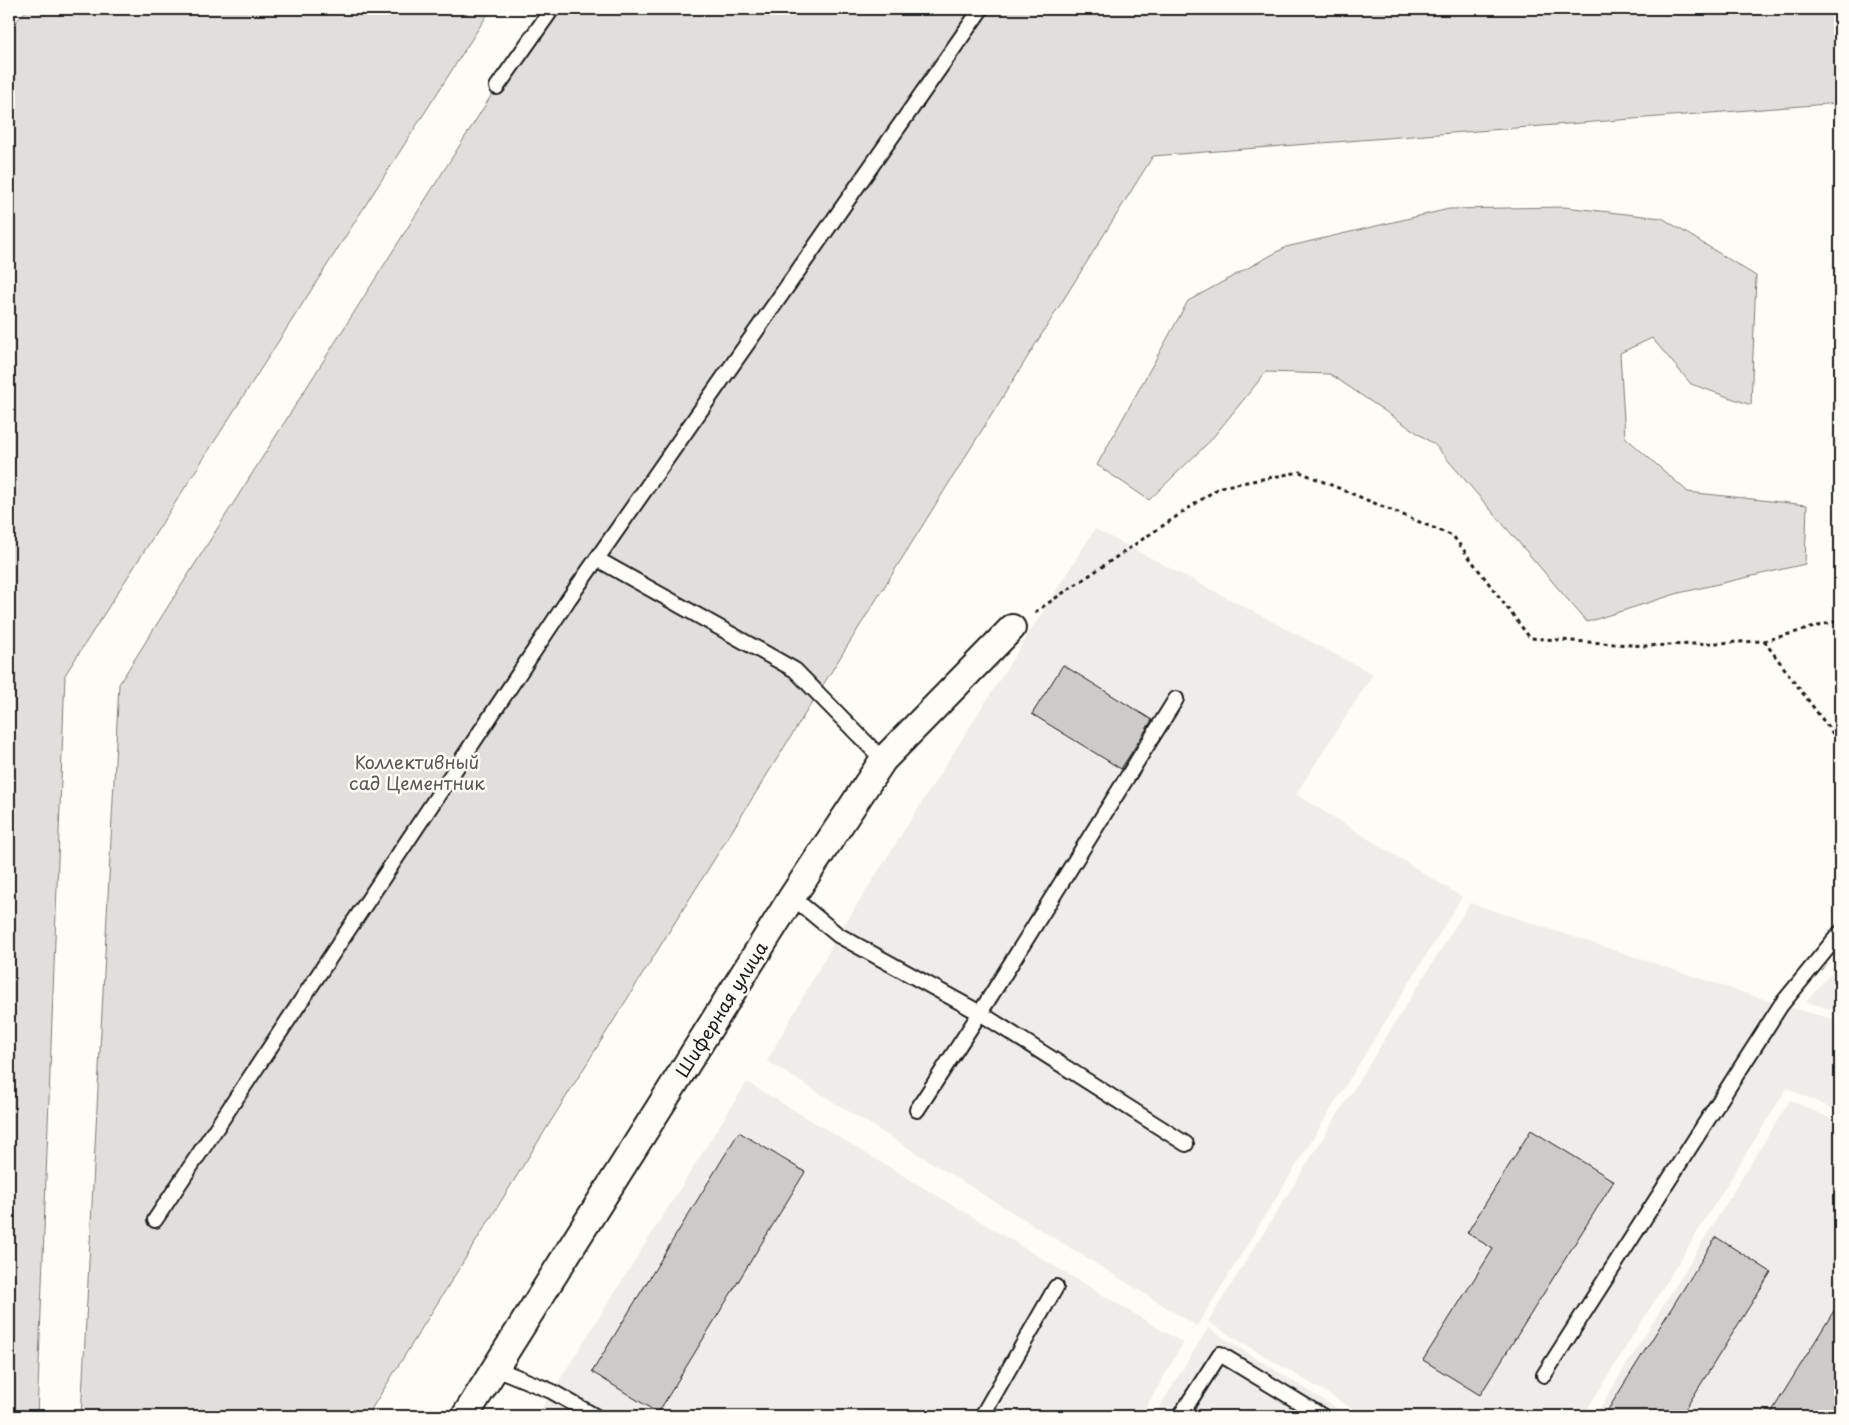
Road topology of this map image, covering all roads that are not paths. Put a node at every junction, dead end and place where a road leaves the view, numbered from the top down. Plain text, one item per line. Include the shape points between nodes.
1 (552, 9) edge
2 (982, 9) edge
3 (497, 86) dead end
4 (597, 559) junction
5 (1012, 628) road end
6 (1176, 699) dead end
7 (883, 760) junction
8 (792, 897) junction
9 (1840, 933) edge
10 (980, 1013) junction
11 (917, 1110) dead end
12 (1186, 1144) dead end
13 (155, 1220) dead end
14 (1056, 1287) dead end
15 (495, 1368) junction
16 (1544, 1375) dead end
17 (465, 1416) edge
18 (595, 1416) edge
19 (982, 1416) edge
20 (1180, 1416) edge
21 (1322, 1416) edge

1 - 3 lane
2 - 4 lane
4 - 7 lane via 795,670
4 - 13 lane
5 - 7 street, Шиферная улица
6 - 10 lane
7 - 8 street, Шиферная улица
8 - 10 lane via 838,935
8 - 15 street, Шиферная улица
9 - 16 lane via 1782,1005
10 - 11 lane
10 - 12 lane
14 - 19 lane
15 - 17 street, Шиферная улица
15 - 18 lane via 552,1392
20 - 21 lane via 1220,1354

